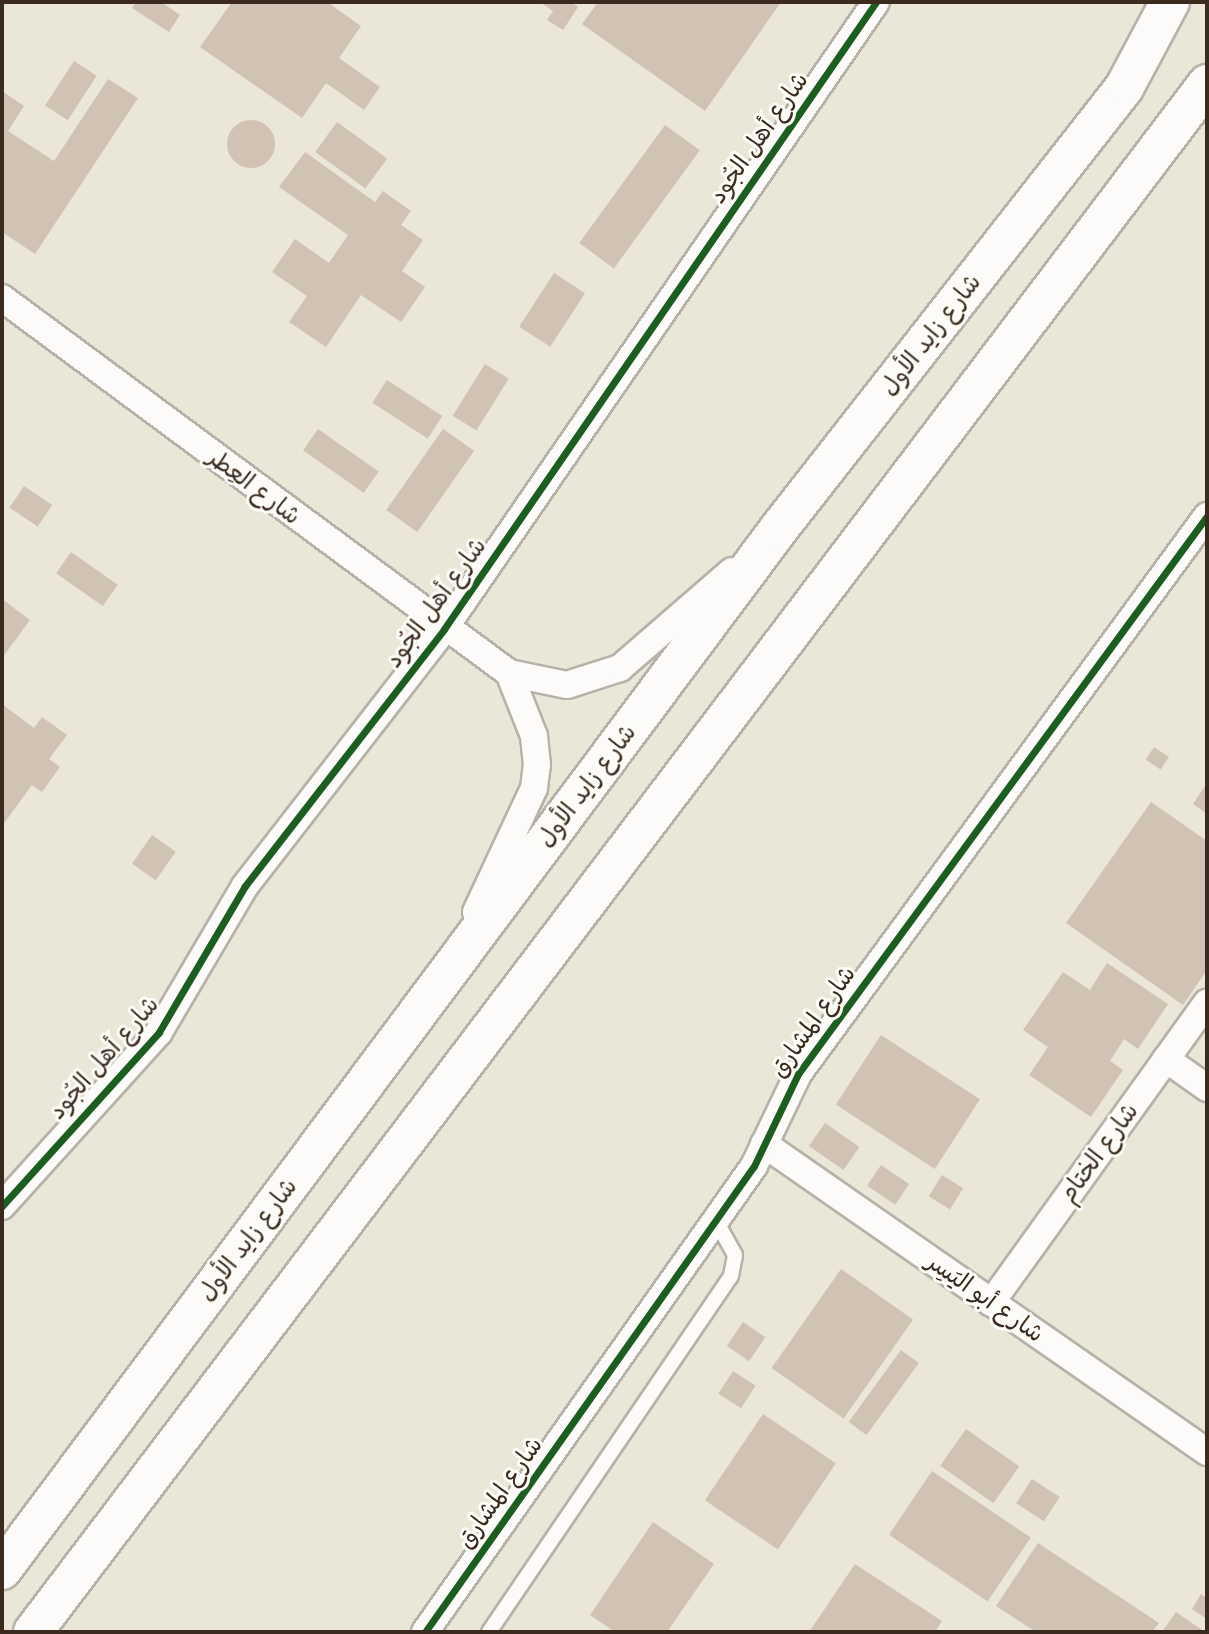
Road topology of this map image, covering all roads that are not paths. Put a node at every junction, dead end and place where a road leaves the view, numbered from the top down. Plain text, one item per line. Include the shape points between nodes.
1 (876, 2) edge
2 (1170, 2) edge
3 (1207, 83) edge
4 (2, 298) edge
5 (1207, 516) edge
6 (781, 526) junction
7 (444, 629) junction
8 (509, 673) junction
9 (439, 984) junction
10 (1207, 1002) edge
11 (1166, 1059) junction
12 (1207, 1088) edge
13 (764, 1144) junction
14 (2, 1206) edge
15 (716, 1222) junction
16 (991, 1303) junction
17 (1207, 1452) edge
18 (2, 1570) edge
19 (33, 1632) edge
20 (425, 1632) edge
21 (489, 1632) edge

1 - 7 street, شارع أهل الجُود
2 - 6 main road, شارع زايد الأول via 1124,88
3 - 19 main road
4 - 7 street, شارع العِطر
5 - 13 street, شارع المشارق via 798,1074
6 - 8 street, شارع العِطر via 620,668 567,685
6 - 9 main road, شارع زايد الأول
7 - 8 street, شارع العِطر
7 - 14 street, شارع أهل الجُود via 245,886 159,1032
8 - 9 street via 534,736 534,788
9 - 18 main road, شارع زايد الأول
10 - 11 street, شارع الختام
11 - 12 street
11 - 16 street, شارع الختام
13 - 15 street, شارع المشارق
13 - 16 street, شارع أبو اليَسِر
15 - 20 street, شارع المشارق
15 - 21 lane via 734,1255 731,1276
16 - 17 street, شارع أبو اليَسِر

